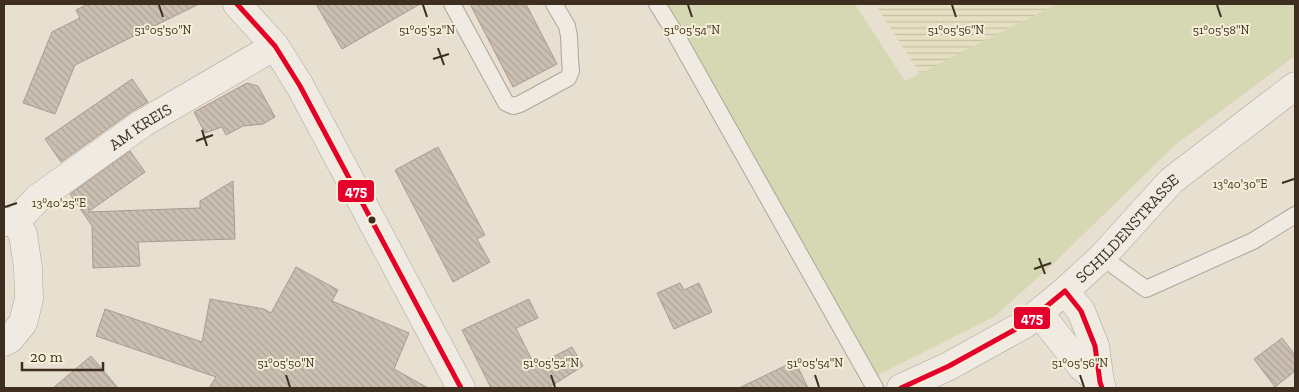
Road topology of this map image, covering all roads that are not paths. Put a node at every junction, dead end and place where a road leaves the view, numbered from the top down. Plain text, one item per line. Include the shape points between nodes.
1 (452, 4) edge
2 (554, 4) edge
3 (657, 4) edge
4 (244, 6) edge
5 (275, 46) junction
6 (1295, 86) edge
7 (1295, 216) edge
8 (10, 222) edge
9 (1102, 257) junction
10 (1065, 291) junction
11 (1038, 313) junction
12 (4, 342) edge
13 (1101, 385) edge
14 (460, 388) edge
15 (875, 388) edge
16 (901, 388) edge

1 - 2 lane via 506,103 513,106 568,78 571,71 570,36
3 - 15 lane
4 - 5 street
5 - 8 street, AM KREIS via 143,123 38,198
5 - 14 street via 300,86
6 - 9 street, SCHILDENSTRASSE via 1170,181
7 - 9 lane via 1253,240 1146,290
8 - 12 street, AM KREIS via 23,234 29,298 23,323
9 - 10 street, SCHILDENSTRASSE
10 - 11 street, SCHILDENSTRASSE
10 - 13 street via 1081,311 1095,346
11 - 13 street
11 - 16 street, SCHILDENSTRASSE via 1025,324 949,366

